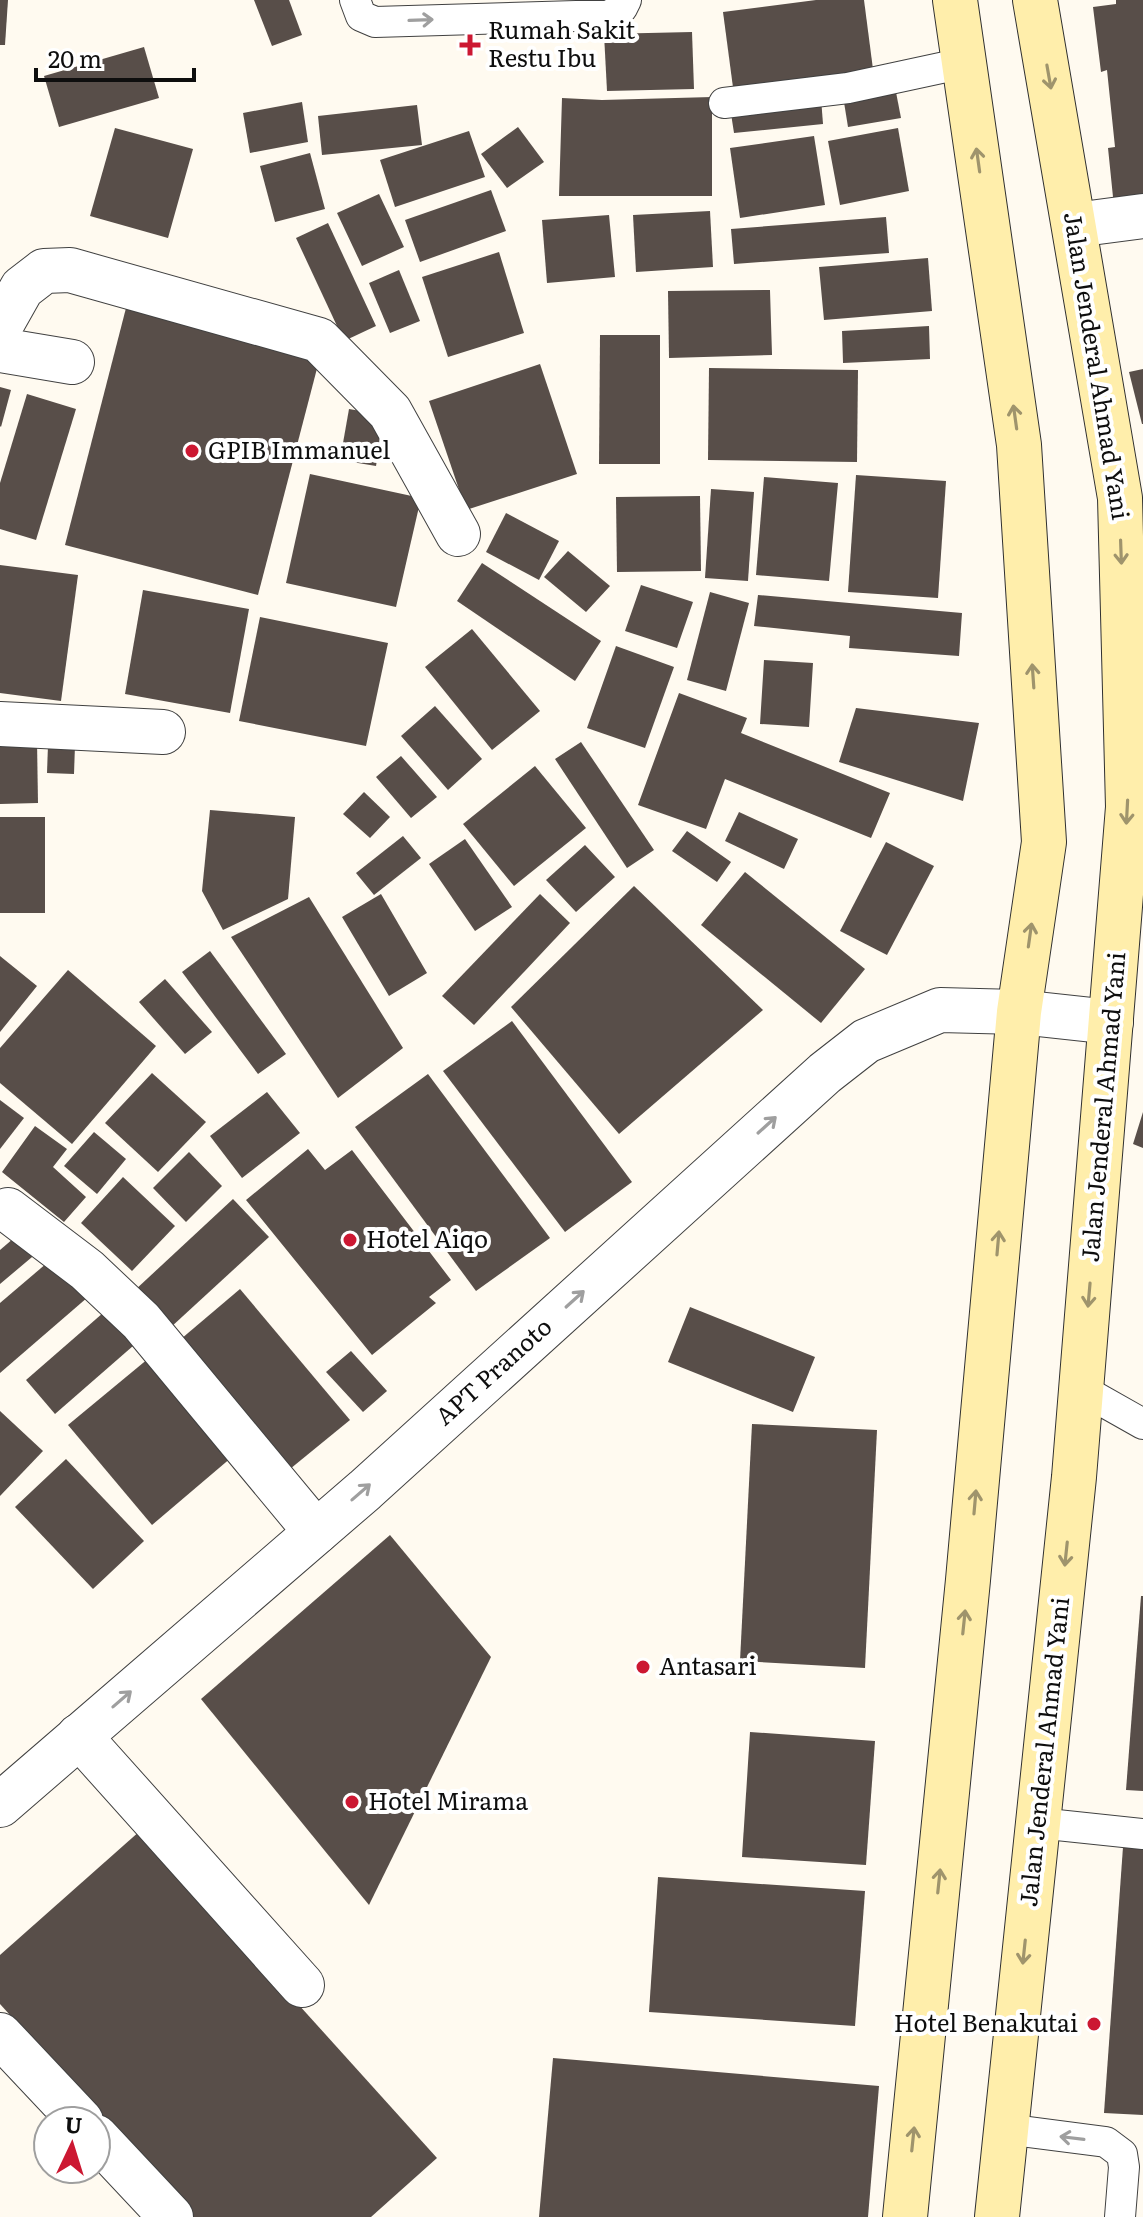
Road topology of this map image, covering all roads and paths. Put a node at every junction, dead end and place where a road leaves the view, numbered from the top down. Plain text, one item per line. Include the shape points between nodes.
1 (355, 0) edge
2 (626, 0) edge
3 (955, 0) edge
4 (1035, 0) edge
5 (964, 63) junction
6 (724, 103) dead end
7 (1143, 216) edge
8 (1075, 225) junction
9 (0, 327) edge
10 (0, 350) edge
11 (72, 362) dead end
12 (458, 534) dead end
13 (0, 724) edge
14 (163, 732) dead end
15 (1019, 1012) junction
16 (1111, 1022) junction
17 (8, 1210) dead end
18 (1081, 1389) junction
19 (1143, 1424) edge
20 (316, 1532) junction
21 (79, 1736) junction
22 (0, 1805) edge
23 (1038, 1823) junction
24 (1143, 1834) edge
25 (302, 1985) dead end
26 (0, 2035) edge
27 (66, 2105) edge
28 (1006, 2129) junction
29 (112, 2154) edge
30 (1134, 2168) edge
31 (171, 2217) edge
32 (905, 2217) edge
33 (997, 2217) edge
34 (1120, 2217) edge

1 -> 2 lane via 361,16 375,22 610,15
3 - 5 main road
4 -> 8 main road, Jalan Jenderal Ahmad Yani
5 - 6 lane via 848,88
15 -> 5 main road via 1044,842 1019,445
7 - 8 street
8 -> 16 main road, Jalan Jenderal Ahmad Yani via 1120,498 1128,807
9 - 12 street via 22,288 44,271 70,270 319,340 390,412
10 - 11 street
13 - 14 street
15 - 16 street, APT Pranoto
20 -> 15 street, APT Pranoto via 866,1041 940,1010
32 -> 15 main road
16 -> 18 main road, Jalan Jenderal Ahmad Yani
17 - 20 street via 133,1313
18 - 19 lane
18 -> 23 main road, Jalan Jenderal Ahmad Yani
21 -> 20 street, APT Pranoto
21 - 22 street, APT Pranoto
21 - 25 street
23 - 24 lane
23 -> 28 main road, Jalan Jenderal Ahmad Yani
26 - 27 street
30 -> 28 lane via 1106,2142
28 - 33 main road, Jalan Jenderal Ahmad Yani
29 - 31 street
30 - 34 lane

